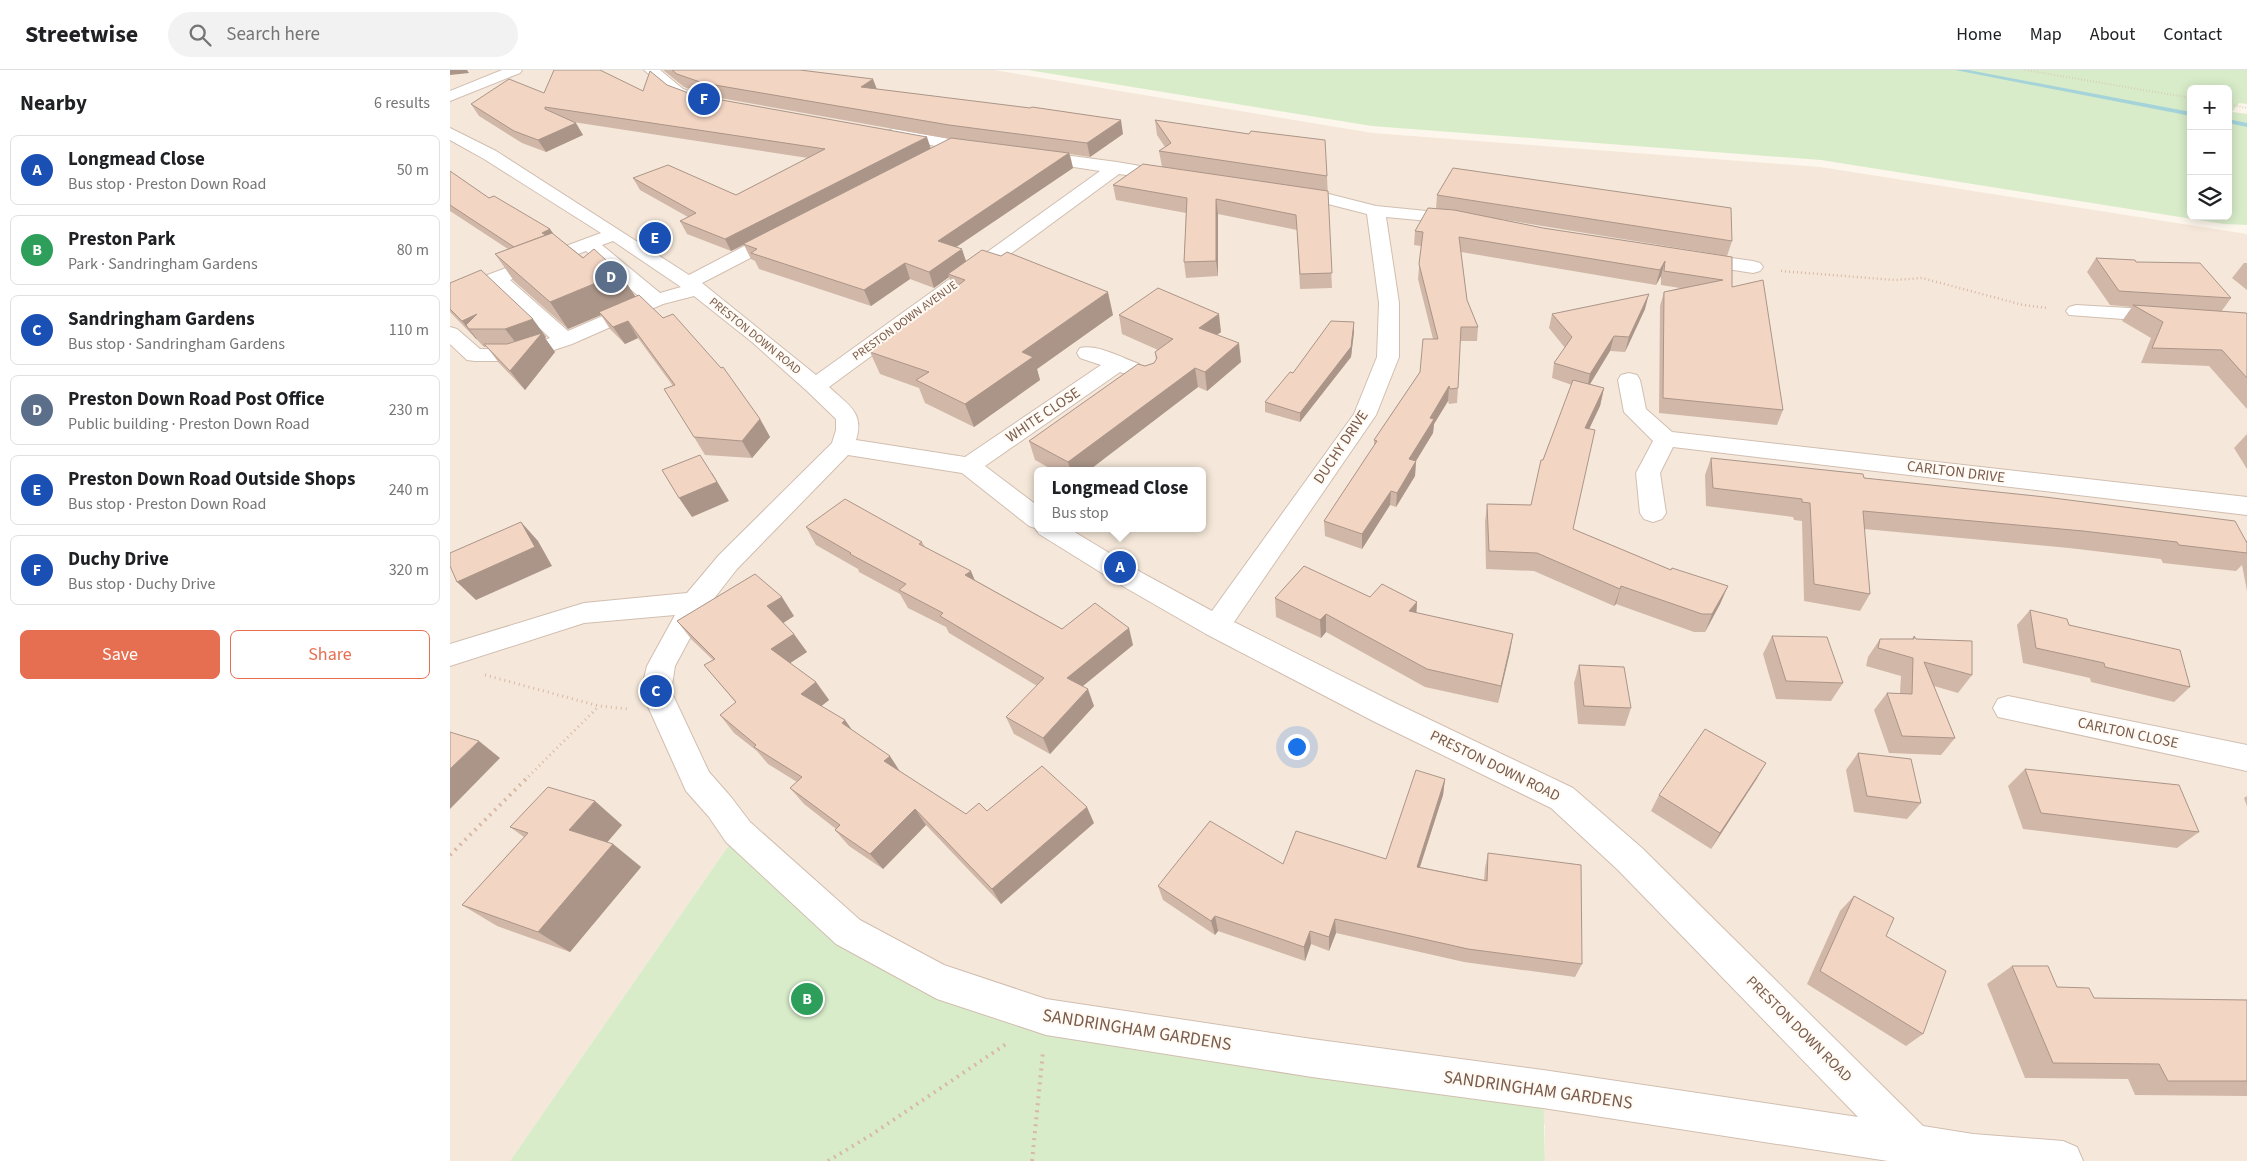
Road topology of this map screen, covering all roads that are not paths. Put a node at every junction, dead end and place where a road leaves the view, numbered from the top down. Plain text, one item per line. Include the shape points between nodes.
1 (515, 70) edge
2 (651, 70) edge
3 (450, 96) edge
4 (722, 105) edge
5 (878, 131) edge
6 (450, 132) edge
7 (953, 146) junction
8 (991, 151) edge
9 (1020, 154) edge
10 (926, 159) edge
11 (1117, 168) junction
12 (1186, 178) edge
13 (1270, 190) edge
14 (1376, 211) junction
15 (1473, 221) edge
16 (794, 228) edge
17 (615, 234) junction
18 (587, 243) junction
19 (1677, 256) edge
20 (1753, 267) road end
21 (497, 278) junction
22 (692, 286) junction
23 (450, 299) edge
24 (656, 300) junction
25 (2076, 311) road end
26 (2180, 318) edge
27 (450, 334) edge
28 (565, 340) junction
29 (1088, 353) dead end
30 (1118, 364) junction
31 (1148, 376) edge
32 (1629, 380) dead end
33 (815, 386) junction
34 (1665, 439) junction
35 (843, 446) junction
36 (969, 466) junction
37 (2247, 506) edge
38 (1653, 513) dead end
39 (1034, 517) edge
40 (1055, 532) edge
41 (695, 603) junction
42 (1216, 626) junction
43 (450, 655) edge
44 (2008, 708) dead end
45 (2247, 758) edge
46 (1913, 1145) junction
47 (1977, 1158) edge
48 (2063, 1161) edge

1 - 3 street
2 - 4 street via 678,92
5 - 7 street
6 - 17 street, PRESTON DOWN ROAD
7 - 8 street
7 - 10 street
9 - 11 street
11 - 12 street
11 - 33 street, PRESTON DOWN AVENUE
13 - 14 street via 1329,199
14 - 15 street
14 - 42 street, DUCHY DRIVE via 1389,303 1388,358 1365,415
16 - 22 street
17 - 18 street
17 - 22 street, PRESTON DOWN ROAD
18 - 21 street
18 - 24 street
19 - 20 street
21 - 23 street
21 - 28 street
22 - 24 street
22 - 33 street, PRESTON DOWN ROAD
24 - 28 street
25 - 26 street
27 - 28 street via 475,355 521,355
29 - 30 street
30 - 31 street
30 - 36 street, WHITE CLOSE
32 - 34 street via 1635,412
33 - 35 street, PRESTON DOWN ROAD via 847,417 848,430
34 - 37 street, CARLTON DRIVE
34 - 38 street via 1648,473
35 - 36 street
35 - 41 street, SANDRINGHAM GARDENS via 728,562
36 - 39 street
40 - 42 street, PRESTON DOWN ROAD
41 - 43 street via 584,613
41 - 46 street, SANDRINGHAM GARDENS via 661,666 656,691 697,781 738,832 848,932 938,981 1046,1017
42 - 46 street, PRESTON DOWN ROAD via 1562,798 1630,859
44 - 45 street, CARLTON CLOSE
46 - 47 street, SANDRINGHAM GARDENS
47 - 48 street, SANDRINGHAM GARDENS

